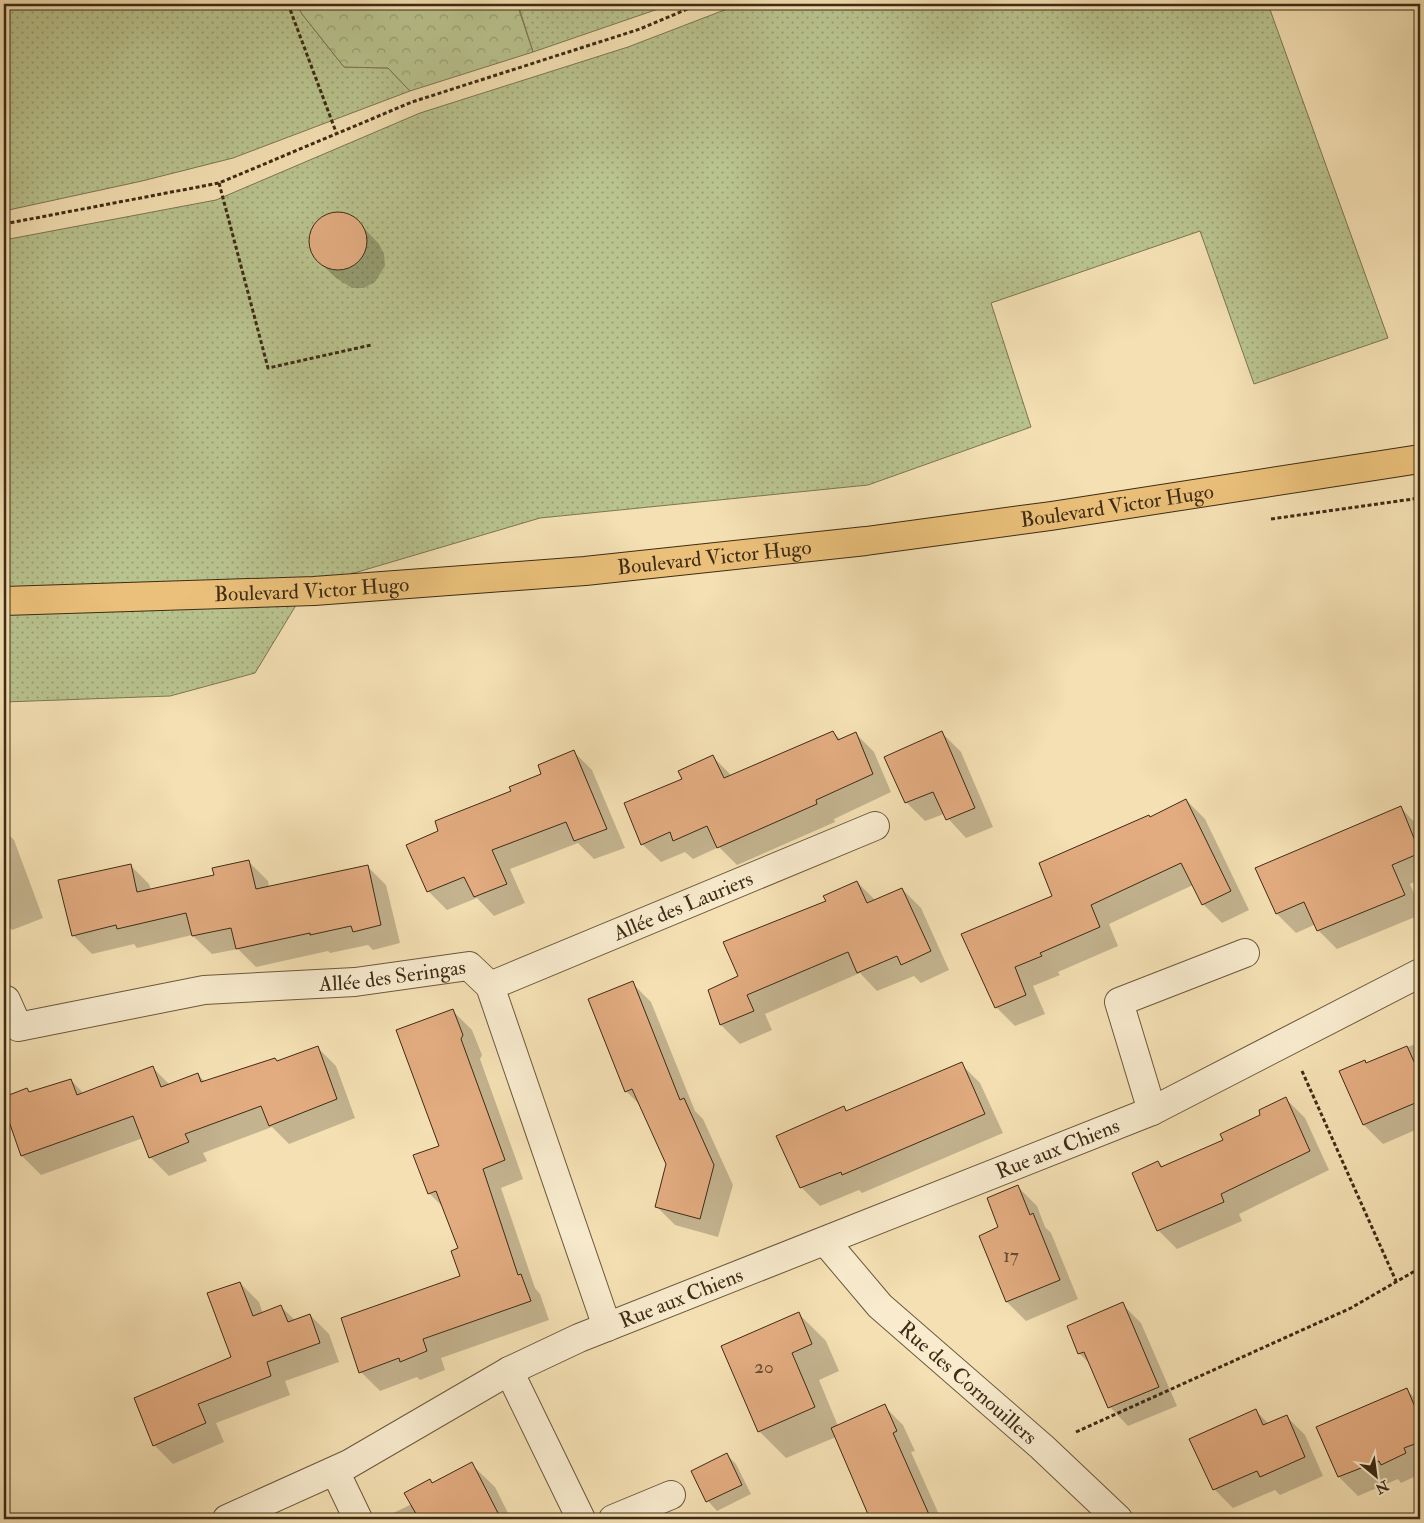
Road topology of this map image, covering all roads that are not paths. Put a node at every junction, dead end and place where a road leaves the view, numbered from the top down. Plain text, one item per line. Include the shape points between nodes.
1 (1420, 459) edge
2 (4, 601) edge
3 (875, 826) dead end
4 (1245, 953) dead end
5 (1420, 973) edge
6 (490, 986) junction
7 (6, 1000) dead end
8 (1152, 1110) junction
9 (825, 1241) junction
10 (607, 1328) junction
11 (510, 1371) junction
12 (334, 1471) junction
13 (671, 1495) dead end
14 (227, 1519) edge
15 (358, 1519) edge
16 (581, 1519) edge
17 (613, 1519) edge
18 (1118, 1519) edge

1 - 2 main road, Boulevard Victor Hugo via 866,541 585,571 314,591
3 - 6 street, Allée des Lauriers
4 - 8 street via 1119,1002
5 - 8 street, Rue aux Chiens
6 - 7 street, Allée des Seringas via 469,966 355,982 204,990 18,1027
6 - 10 street, Allée des Seringas
8 - 9 street, Rue aux Chiens
9 - 10 street, Rue aux Chiens
9 - 18 street, Rue des Cornouillers via 880,1306
10 - 11 street, Rue aux Chiens
11 - 12 street, Rue aux Chiens
11 - 16 street
12 - 14 street, Rue aux Chiens
12 - 15 street
13 - 17 street

